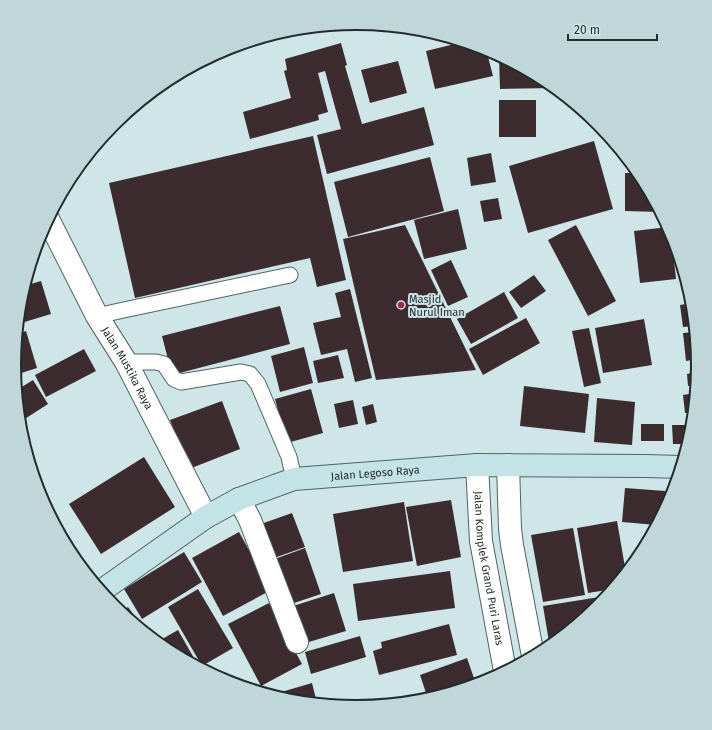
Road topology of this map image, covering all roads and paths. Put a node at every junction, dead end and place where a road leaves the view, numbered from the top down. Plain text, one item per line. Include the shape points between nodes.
1 (52, 226) edge
2 (290, 275) dead end
3 (97, 316) junction
4 (126, 362) junction
5 (477, 465) junction
6 (508, 465) junction
7 (675, 467) edge
8 (294, 479) junction
9 (509, 497) junction
10 (239, 499) junction
11 (479, 499) junction
12 (206, 517) junction
13 (106, 588) edge
14 (297, 642) dead end
15 (532, 650) edge
16 (504, 665) edge

1 - 3 street, Jalan Mustika Raya
2 - 3 lane
3 - 4 street, Jalan Mustika Raya
4 - 8 lane via 164,364 174,379 181,382 241,372 250,374 258,384 289,457
4 - 12 street, Jalan Mustika Raya
5 - 6 street, Jalan Legoso Raya
5 - 8 street, Jalan Legoso Raya
5 - 11 street, Jalan Komplek Grand Puri Laras
6 - 7 street, Jalan Legoso Raya
6 - 9 street
8 - 10 street, Jalan Legoso Raya
9 - 11 street
9 - 15 street via 512,545
10 - 12 street, Jalan Legoso Raya
10 - 14 street via 250,520
11 - 16 street, Jalan Komplek Grand Puri Laras via 481,541
12 - 13 street, Jalan Legoso Raya

